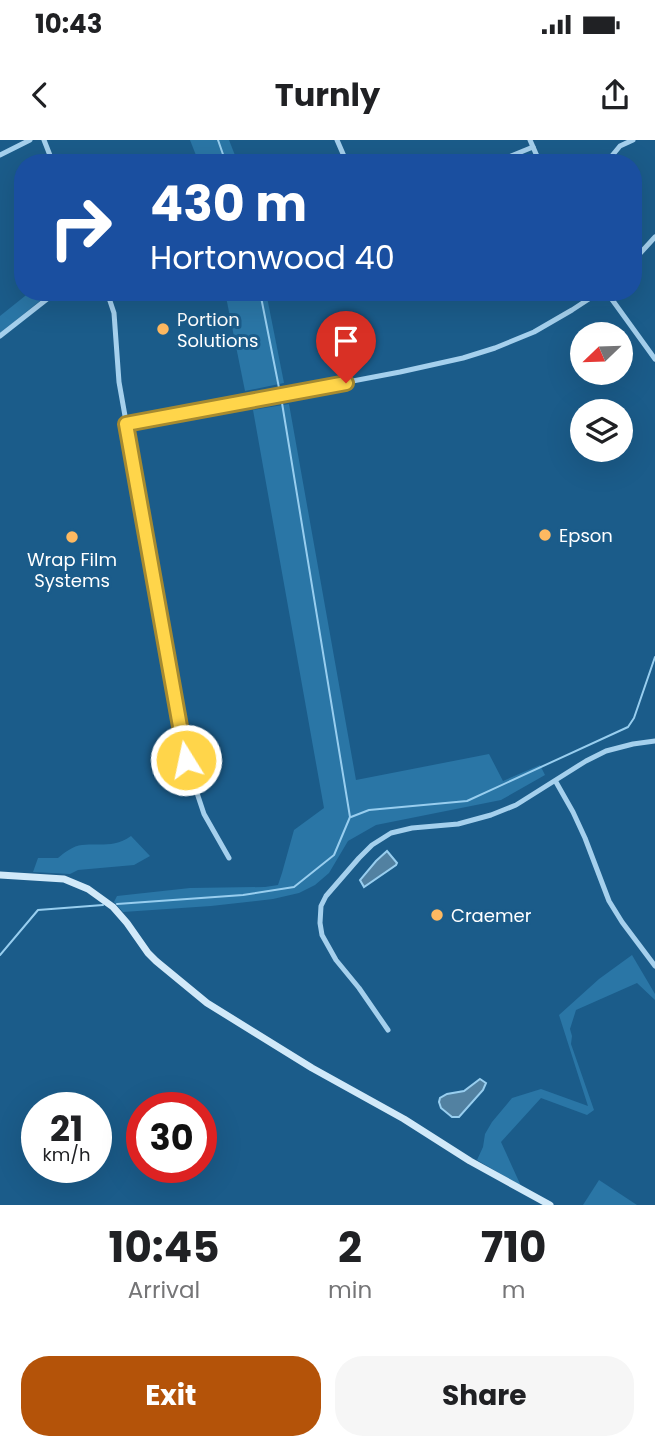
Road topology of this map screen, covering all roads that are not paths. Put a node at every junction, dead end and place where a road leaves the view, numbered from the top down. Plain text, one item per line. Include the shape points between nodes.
1 (30, 140) edge
2 (633, 140) edge
3 (531, 143) edge
4 (514, 154) edge
5 (614, 154) edge
6 (0, 155) edge
7 (655, 237) edge
8 (642, 251) edge
9 (44, 301) edge
10 (110, 301) edge
11 (585, 301) edge
12 (615, 301) edge
13 (0, 335) edge
14 (655, 359) edge
15 (126, 424) junction
16 (654, 742) edge
17 (556, 782) junction
18 (229, 858) dead end
19 (0, 874) edge
20 (655, 966) edge
21 (388, 1030) dead end
22 (550, 1205) edge

1 - 6 street
2 - 5 street
3 - 4 street
7 - 8 street
9 - 13 street
10 - 15 street
11 - 15 street via 534,332 495,348 424,367
12 - 14 street
15 - 18 street via 186,760 204,814
16 - 17 street via 606,751
17 - 20 street via 585,838 609,901
17 - 21 street via 491,815 391,833 372,845 326,896 319,915 325,943
19 - 22 street via 64,879 88,889 113,908 156,961 207,1003

